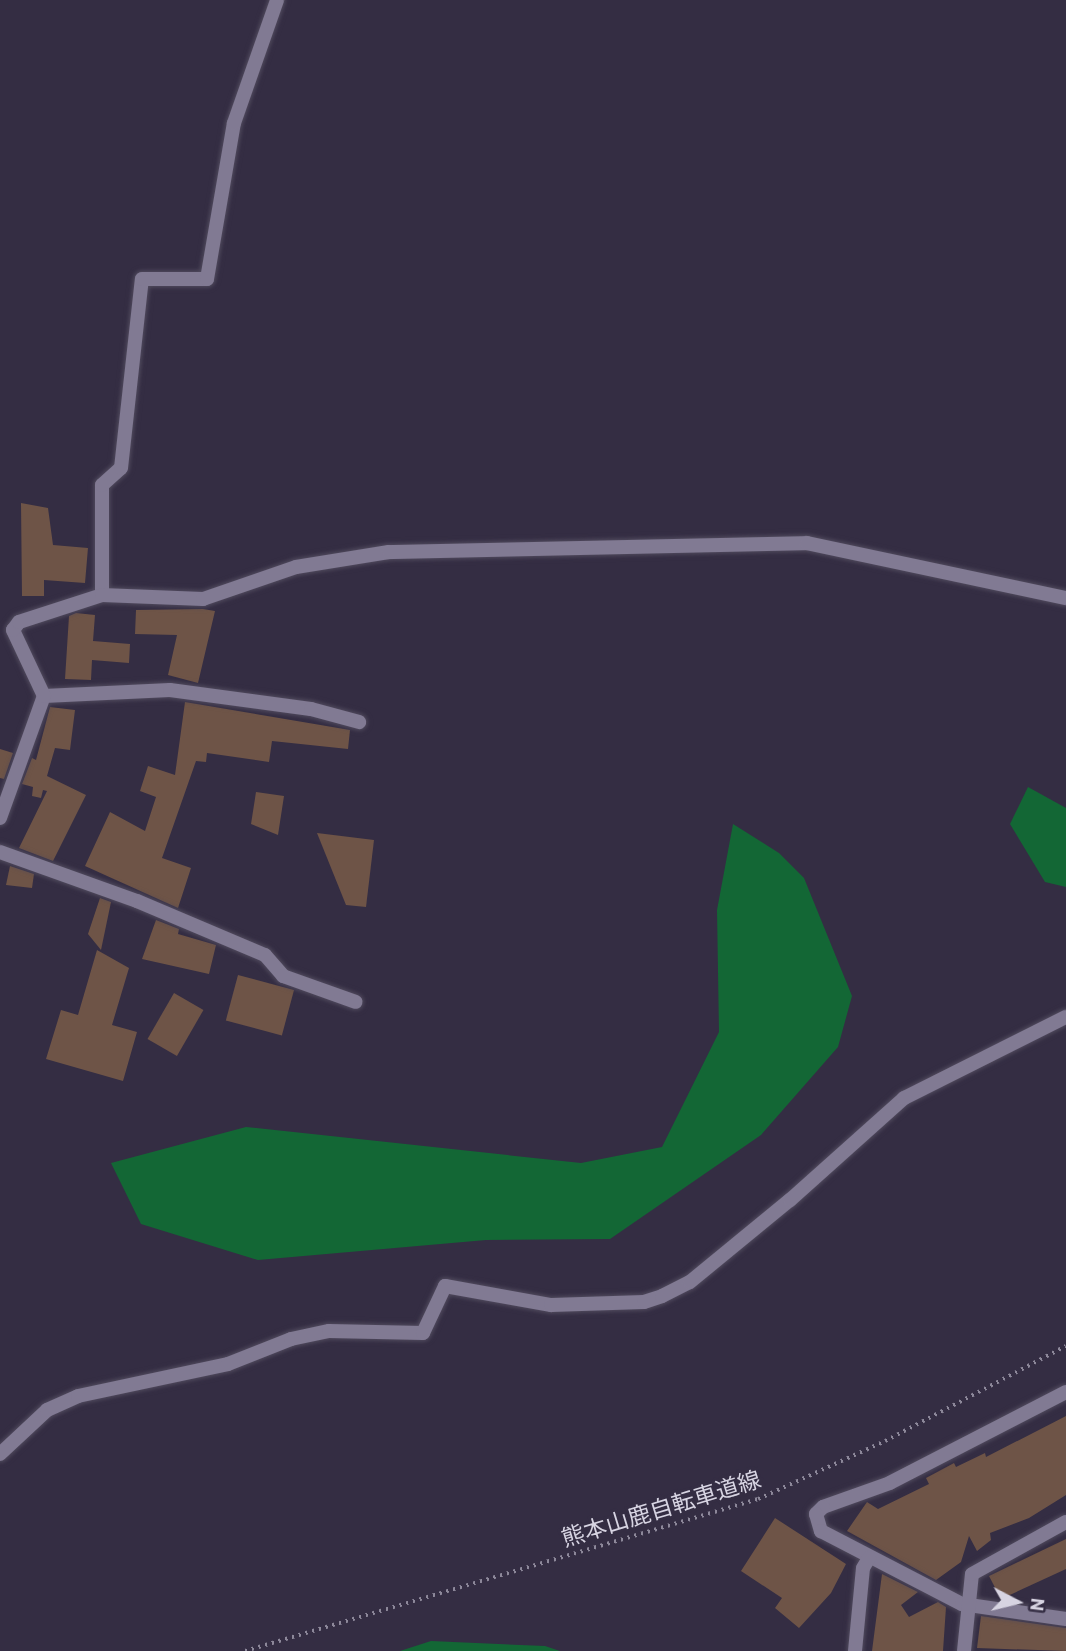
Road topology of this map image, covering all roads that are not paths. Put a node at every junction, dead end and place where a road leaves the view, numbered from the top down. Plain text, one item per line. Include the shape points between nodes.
1 (277, 0) edge
2 (102, 595) junction
3 (1066, 598) edge
4 (44, 696) junction
5 (359, 722) dead end
6 (0, 818) edge
7 (0, 852) edge
8 (356, 1002) dead end
9 (1066, 1017) edge
10 (1066, 1392) edge
11 (0, 1454) edge
12 (1066, 1522) edge
13 (869, 1558) junction
14 (968, 1604) junction
15 (1066, 1619) edge
16 (855, 1651) edge
17 (964, 1651) edge

1 - 2 street via 234,123 207,279 142,279 121,468 102,485
2 - 3 street via 203,599 296,567 389,552 807,543
2 - 4 street via 19,622 13,630
4 - 5 street via 170,690 312,709
4 - 6 street
7 - 8 street via 137,901 265,955 283,976
9 - 11 street via 904,1098 690,1282 662,1296 644,1301 551,1305 445,1286 423,1333 329,1331 291,1339 228,1364 78,1396 47,1410
10 - 13 street via 890,1483 823,1507 816,1514 821,1531
12 - 14 street via 972,1574
13 - 14 street
13 - 16 street via 863,1567
14 - 15 street
14 - 17 street

